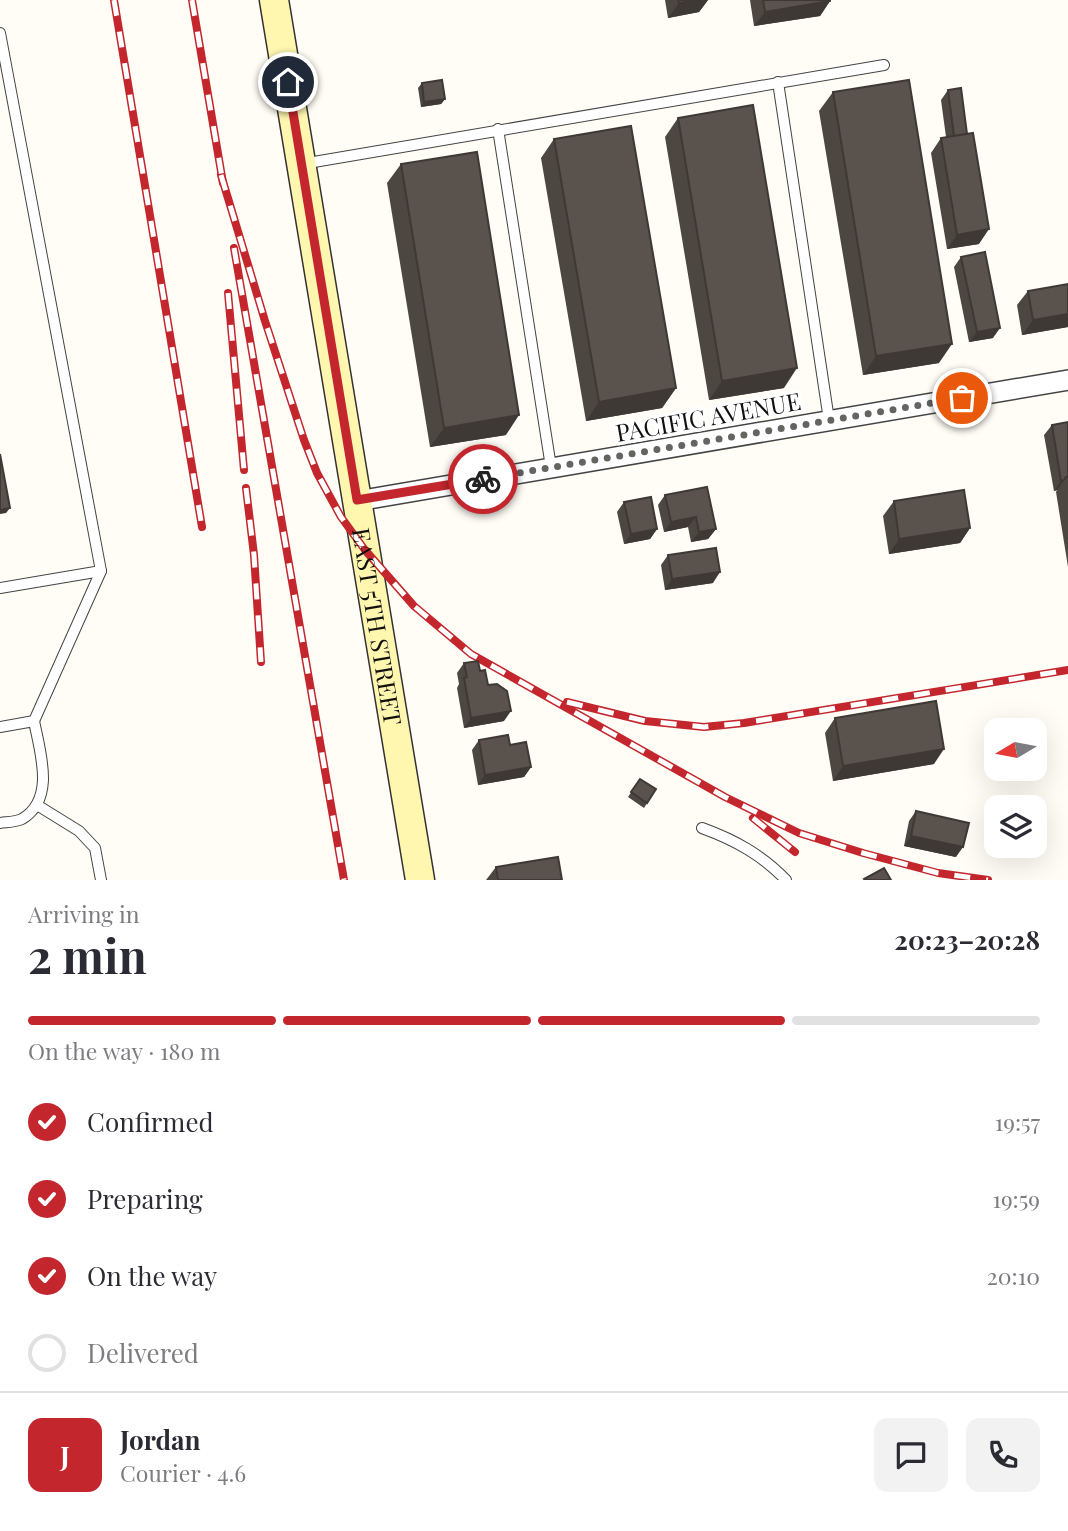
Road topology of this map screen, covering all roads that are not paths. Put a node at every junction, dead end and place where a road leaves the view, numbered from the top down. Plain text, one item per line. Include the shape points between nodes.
1 (274, 0) edge
2 (0, 33) edge
3 (884, 65) dead end
4 (778, 82) junction
5 (498, 129) junction
6 (302, 164) junction
7 (1068, 380) edge
8 (829, 420) junction
9 (551, 467) junction
10 (357, 500) junction
11 (101, 571) junction
12 (0, 589) edge
13 (34, 721) junction
14 (0, 727) edge
15 (37, 805) junction
16 (0, 823) edge
17 (702, 828) dead end
18 (101, 880) edge
19 (420, 880) edge
20 (786, 880) edge

1 - 6 main road, EAST 5TH STREET
2 - 11 lane
3 - 4 lane
4 - 5 lane
4 - 8 lane
5 - 6 lane
5 - 9 lane
6 - 10 main road, EAST 5TH STREET
7 - 8 street, PACIFIC AVENUE
8 - 9 street, PACIFIC AVENUE
9 - 10 street, PACIFIC AVENUE
10 - 19 main road, EAST 5TH STREET
11 - 12 lane
11 - 13 lane
13 - 14 lane
13 - 15 lane via 44,776
15 - 16 lane via 21,820
15 - 18 lane via 79,831 95,848
17 - 20 lane via 762,857

